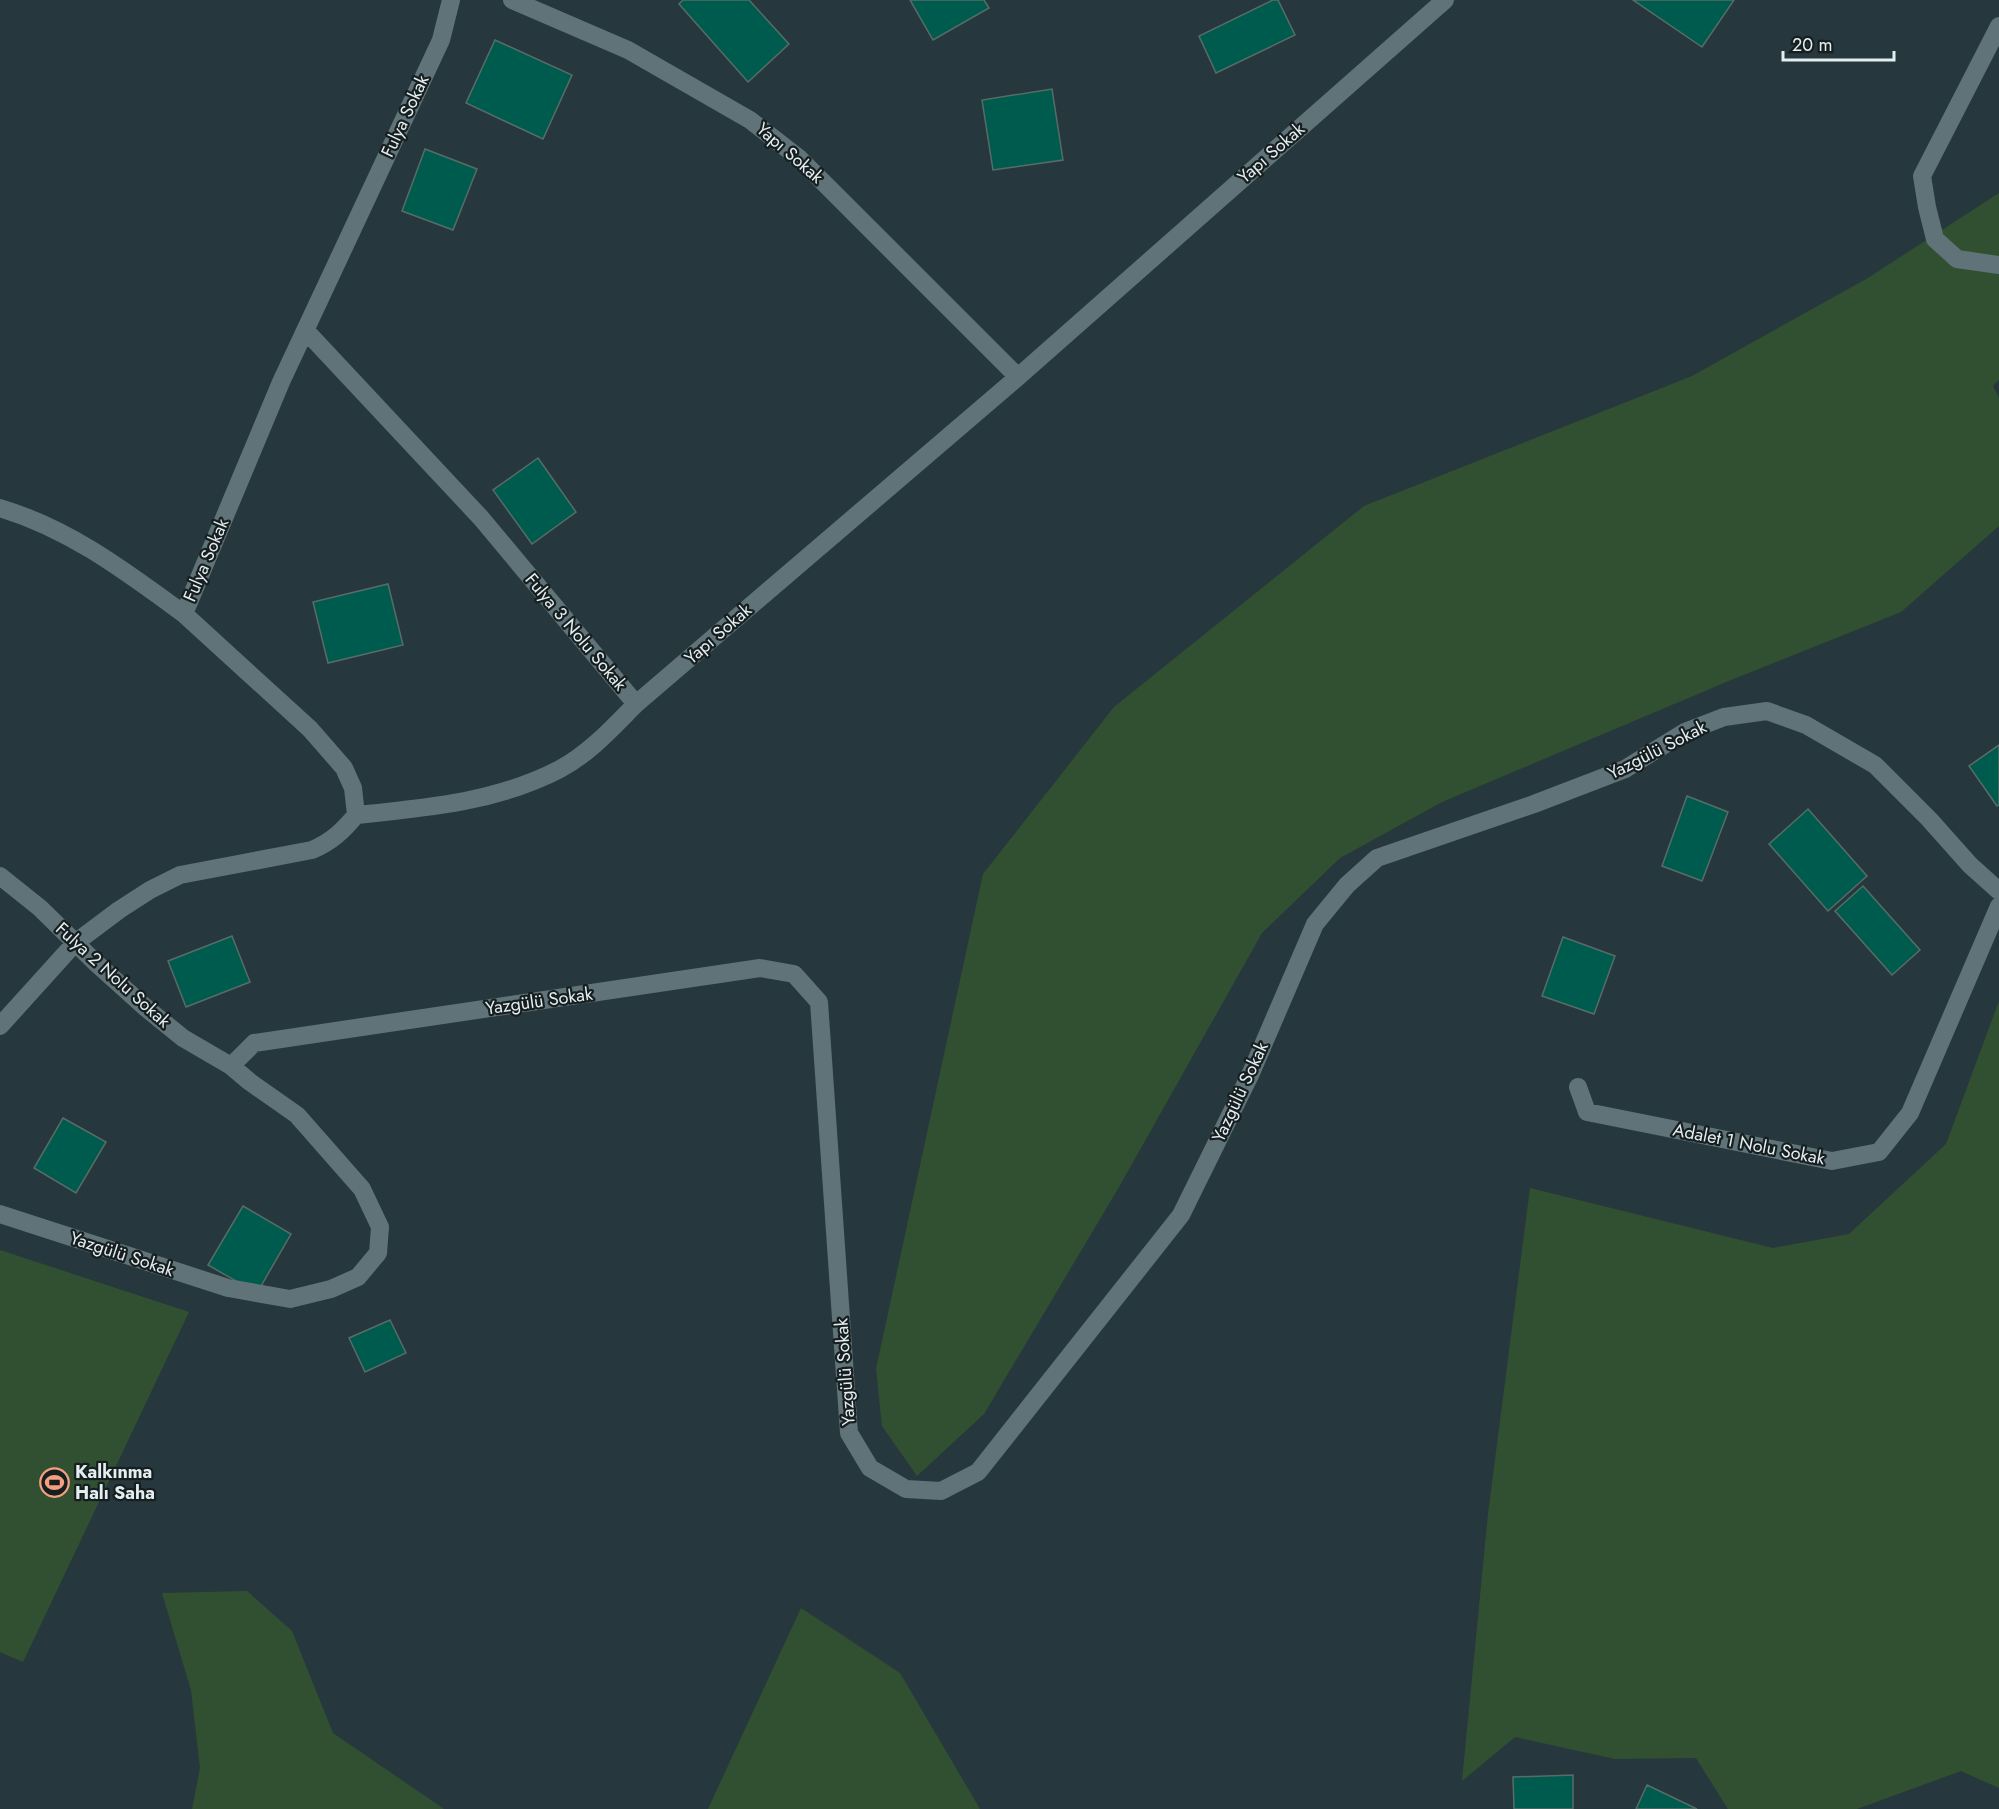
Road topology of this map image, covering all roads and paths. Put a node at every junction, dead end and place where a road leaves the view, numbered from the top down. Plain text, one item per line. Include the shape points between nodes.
1 (451, 0) edge
2 (512, 0) edge
3 (1444, 0) edge
4 (1999, 26) edge
5 (1999, 265) edge
6 (306, 331) junction
7 (1018, 377) junction
8 (0, 508) edge
9 (184, 614) junction
10 (636, 704) junction
11 (356, 815) junction
12 (0, 876) edge
13 (1999, 891) edge
14 (1999, 906) edge
15 (75, 943) junction
16 (0, 1026) edge
17 (231, 1066) junction
18 (1578, 1086) dead end
19 (0, 1214) edge

1 - 6 street, Fulya Sokak via 441,40
2 - 7 street, Yapı Sokak via 628,50 750,120 799,158
3 - 7 street, Yapı Sokak
4 - 5 street via 1922,176 1935,239 1957,259
6 - 9 street, Fulya Sokak
6 - 10 street, Fulya 3 Nolu Sokak via 481,519
7 - 10 street, Yapı Sokak
8 - 9 street via 57,529 118,566
9 - 11 street, Fulya Sokak via 310,729 344,768 353,788
10 - 11 street, Fulya 3 Nolu Sokak via 589,748 561,768 523,785 478,800
11 - 15 street via 328,843 312,850 180,875 119,910
12 - 15 street, Fulya 2 Nolu Sokak
13 - 17 street, Yazgülü Sokak via 1875,765 1806,725 1767,711 1724,717 1684,732 1625,769 1377,858 1347,885 1315,924 1251,1072 1181,1215 978,1472 941,1491 906,1490 870,1468 849,1433 819,1002 794,974 759,968 254,1043
14 - 18 street, Adalet 1 Nolu Sokak via 1910,1113 1879,1152 1832,1161 1587,1112
15 - 16 street
15 - 17 street, Fulya 2 Nolu Sokak via 183,1038
17 - 19 street, Yazgülü Sokak via 297,1115 362,1189 380,1227 378,1253 358,1277 331,1289 290,1299 228,1288

